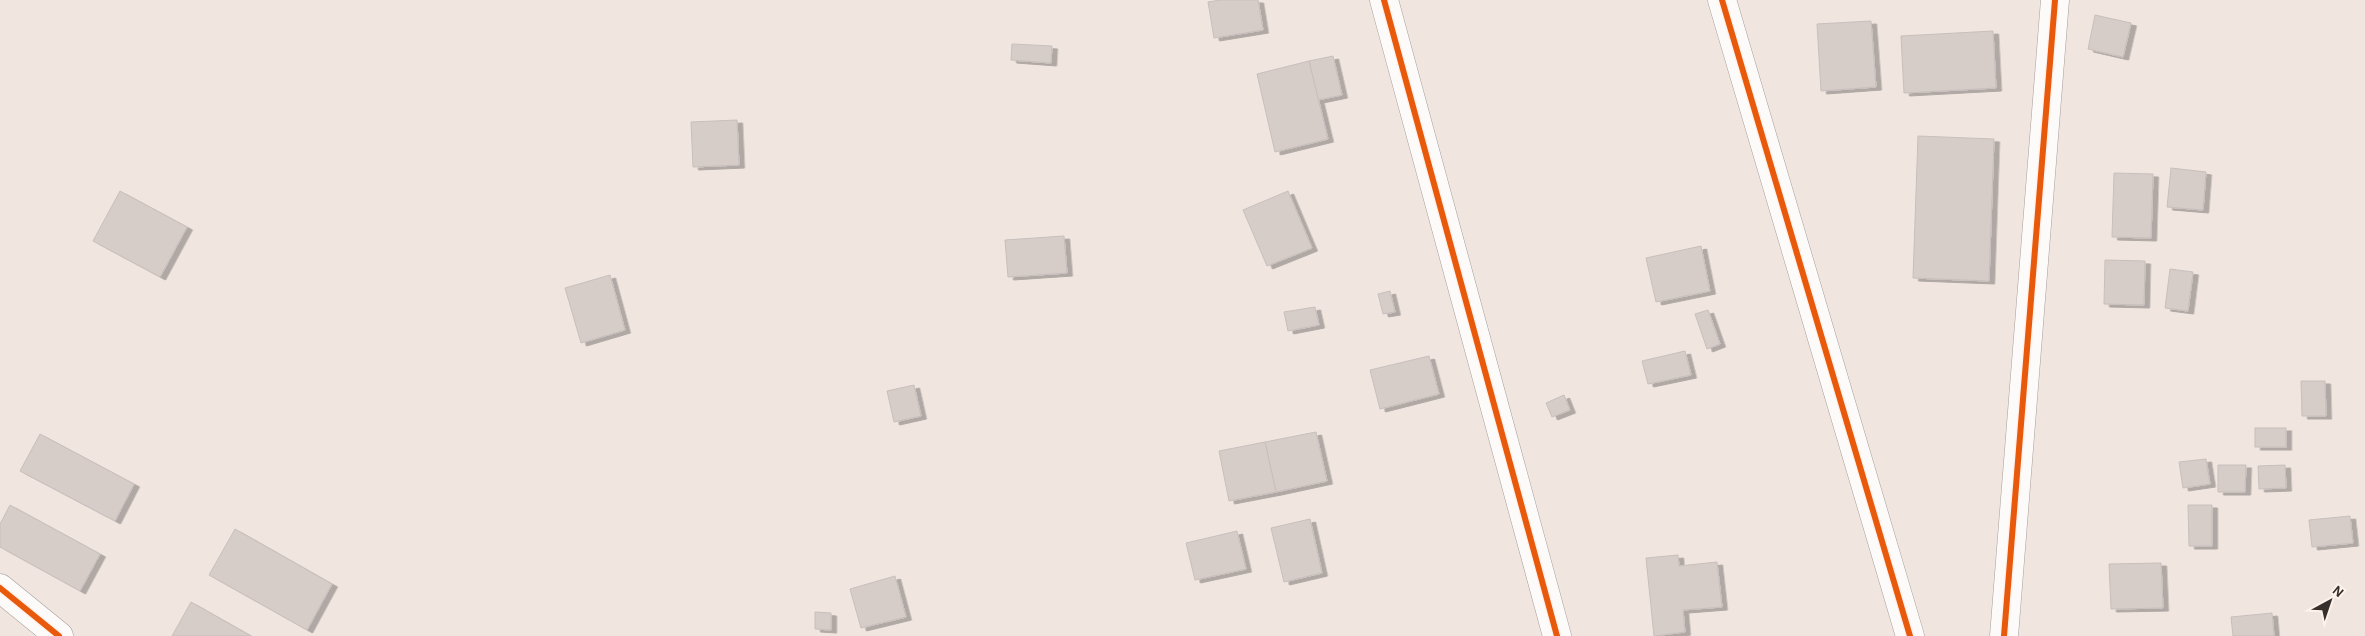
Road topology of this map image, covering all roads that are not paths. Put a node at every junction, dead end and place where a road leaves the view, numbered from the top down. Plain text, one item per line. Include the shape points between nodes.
1 (1384, 0) edge
2 (1722, 0) edge
3 (2055, 0) edge
4 (0, 588) edge
5 (59, 636) edge
6 (1557, 636) edge
7 (1910, 636) edge
8 (2004, 636) edge

1 - 6 street
2 - 7 street
3 - 8 street
4 - 5 street

